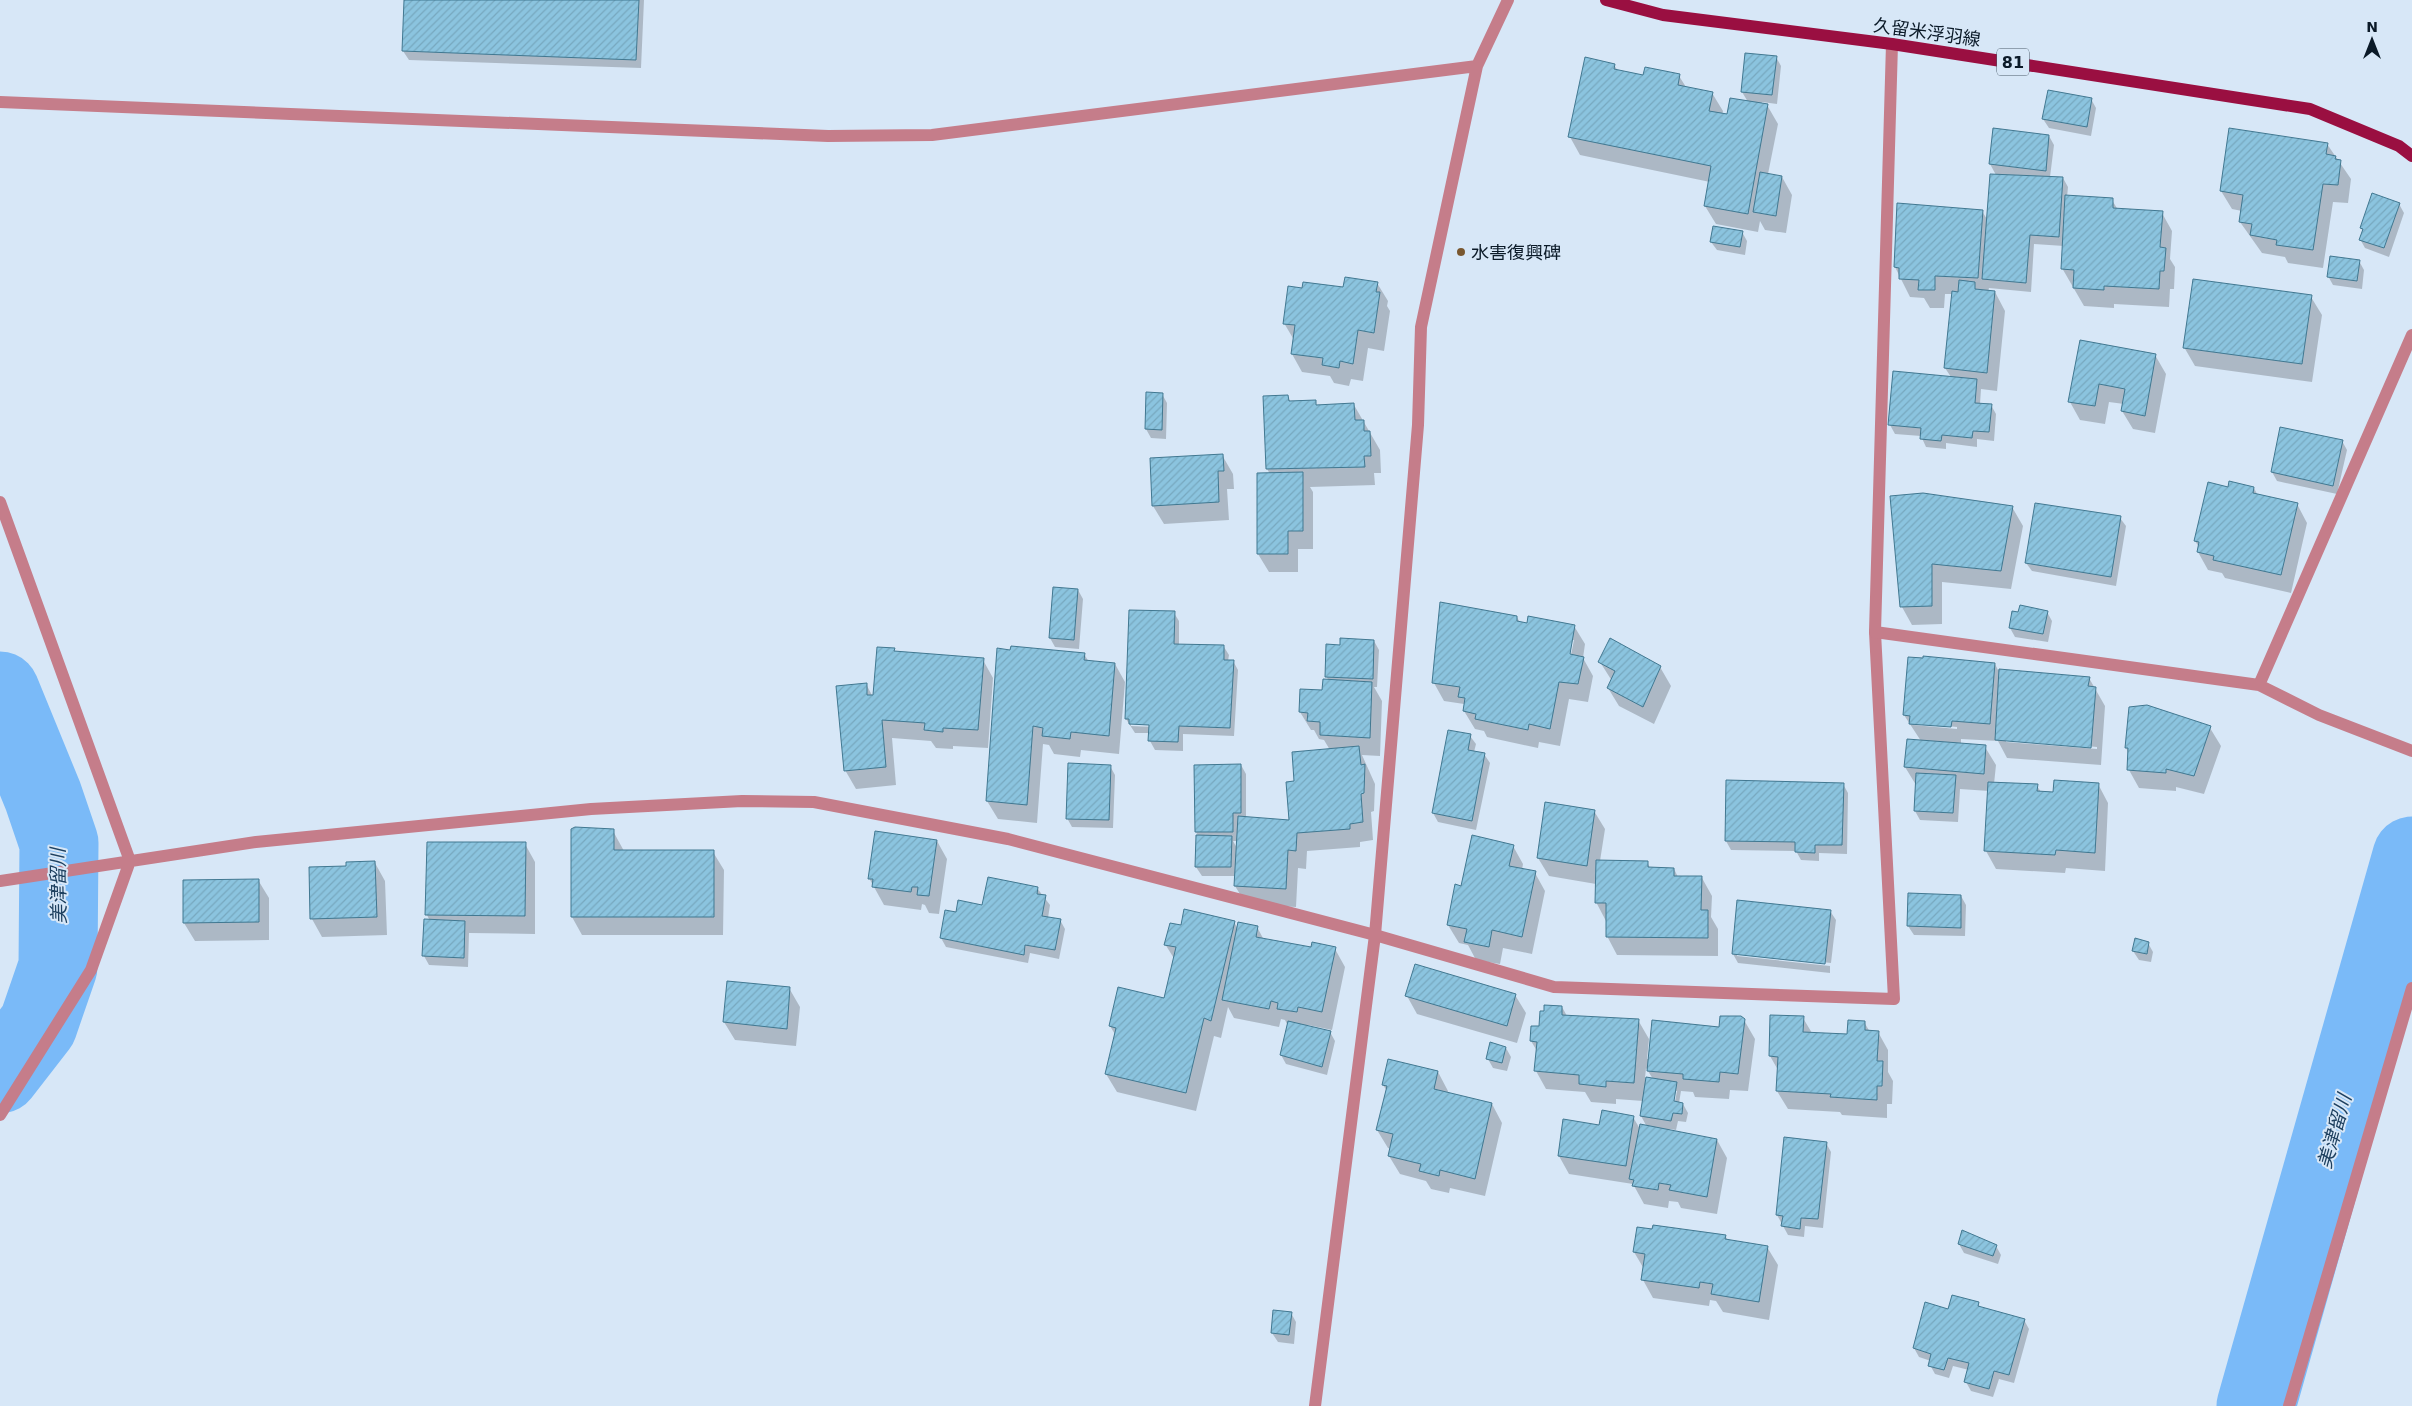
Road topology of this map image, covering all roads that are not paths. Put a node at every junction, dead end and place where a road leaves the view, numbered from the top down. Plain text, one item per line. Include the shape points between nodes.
1 (1508, 0) edge
2 (1606, 0) edge
3 (1892, 44) junction
4 (1477, 66) junction
5 (0, 102) edge
6 (2412, 156) edge
7 (2412, 335) edge
8 (0, 502) edge
9 (1875, 632) junction
10 (2259, 685) junction
11 (2412, 752) edge
12 (130, 861) junction
13 (0, 881) edge
14 (1375, 935) junction
15 (2412, 988) edge
16 (0, 1115) edge
17 (1315, 1406) edge
18 (2289, 1406) edge

1 - 4 street
2 - 3 main road, 久留米浮羽線 / 81 via 1663,15
3 - 6 main road, 久留米浮羽線 / 81 via 2310,109 2399,146
3 - 9 street
4 - 5 street via 932,135 828,136
4 - 14 street via 1421,326 1418,425
7 - 10 street
8 - 12 street
9 - 10 street
9 - 14 street via 1894,999 1554,987
10 - 11 street via 2319,715
12 - 13 street
12 - 14 street via 256,842 591,809 742,801 814,802 1008,839
12 - 16 street via 91,970
14 - 17 street
15 - 18 street

